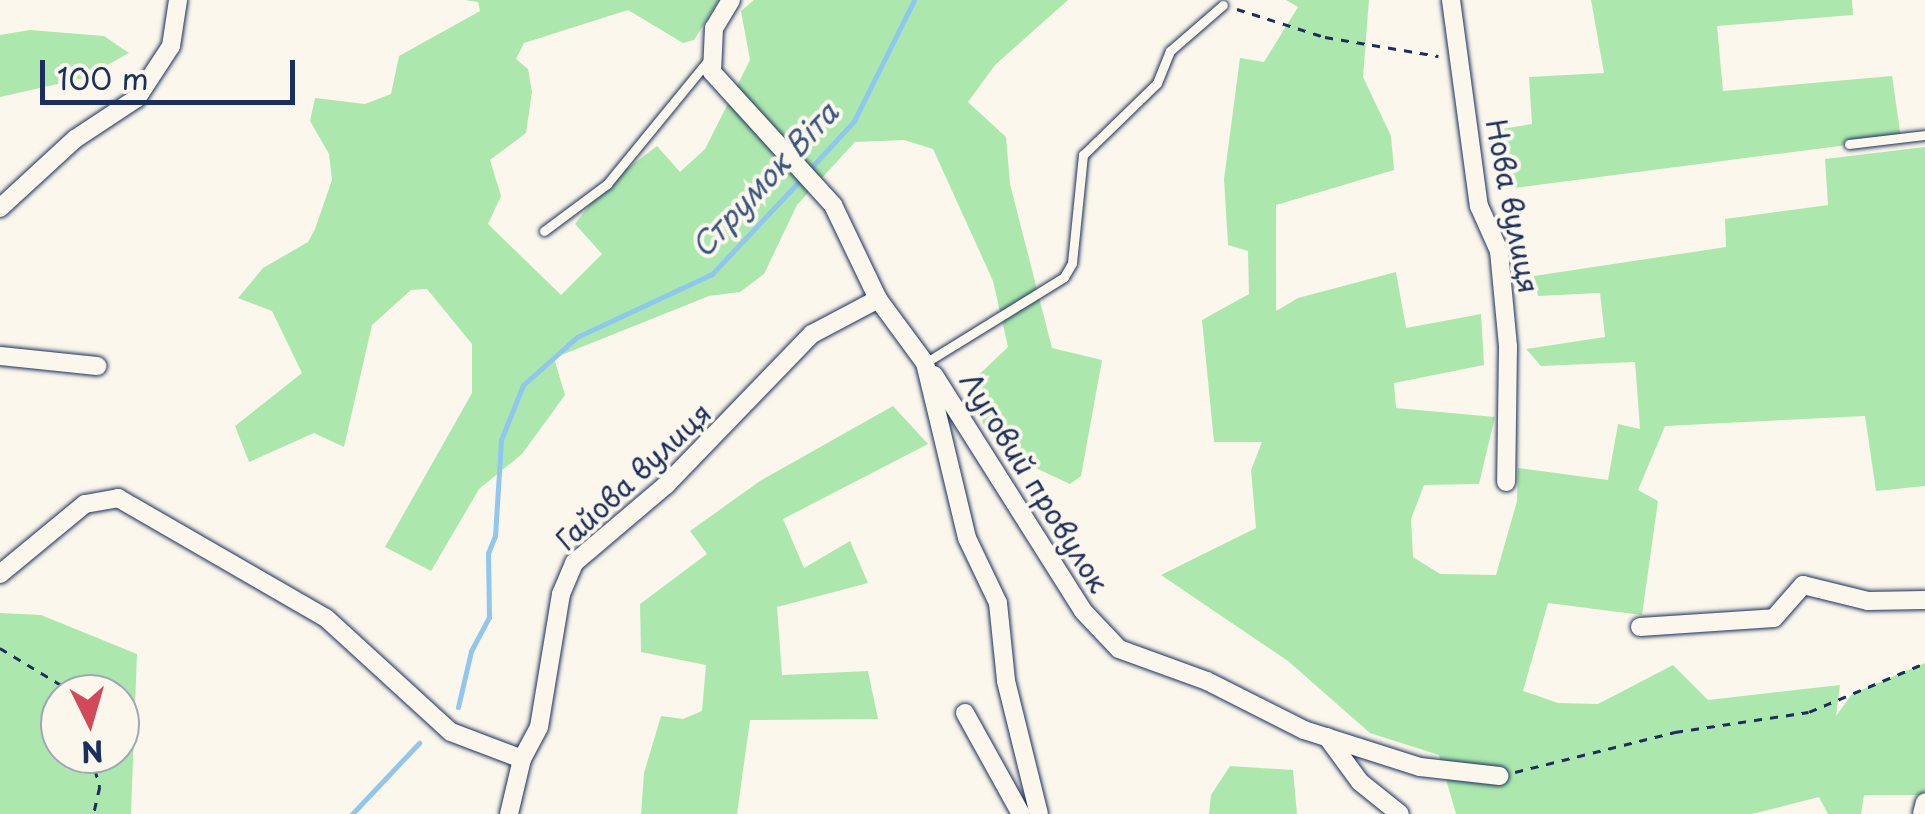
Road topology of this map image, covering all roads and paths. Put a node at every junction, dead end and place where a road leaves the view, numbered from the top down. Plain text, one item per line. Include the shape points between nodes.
1 (178, 0) edge
2 (731, 0) edge
3 (1450, 0) edge
4 (1224, 5) joint
5 (713, 55) junction
6 (1459, 60) junction
7 (1925, 135) edge
8 (1850, 144) dead end
9 (0, 208) edge
10 (544, 231) dead end
11 (878, 299) junction
12 (0, 356) edge
13 (925, 362) junction
14 (97, 366) dead end
15 (1506, 482) dead end
16 (0, 574) edge
17 (1925, 600) edge
18 (1640, 627) dead end
19 (0, 648) edge
20 (1925, 664) edge
21 (43, 674) edge
22 (965, 713) dead end
23 (1327, 738) junction
24 (522, 759) junction
25 (97, 774) edge
26 (1498, 776) joint
27 (1925, 802) edge
28 (94, 814) edge
29 (510, 814) edge
30 (1021, 814) edge
31 (1038, 814) edge
32 (1400, 814) edge
33 (1922, 814) edge

1 - 9 street via 171,46 138,98 75,140
2 - 5 street via 714,28
3 - 6 street, Нова вулиця
4 - 6 path via 1325,37
4 - 13 lane via 1170,50 1157,84 1083,156 1072,263 1064,276
5 - 10 lane via 607,184
5 - 11 street, Луговий провулок via 712,72 834,205
6 - 15 street, Нова вулиця via 1479,206 1499,251 1508,347
7 - 8 lane
11 - 13 street, Луговий провулок
11 - 24 street, Гайова вулиця via 812,334 679,472 574,563 561,594 540,726
12 - 14 street
13 - 23 street, Луговий провулок via 1083,611 1120,649
13 - 31 street via 967,538 998,603 1006,681
16 - 24 street via 86,504 118,498 326,618 451,732
17 - 18 street via 1868,601 1803,585 1774,618
19 - 21 path
20 - 26 path via 1809,712 1675,732
22 - 30 street
23 - 26 street via 1420,767
23 - 32 street, Луговий провулок via 1360,782
24 - 29 street, Гайова вулиця
25 - 28 path
27 - 33 street

